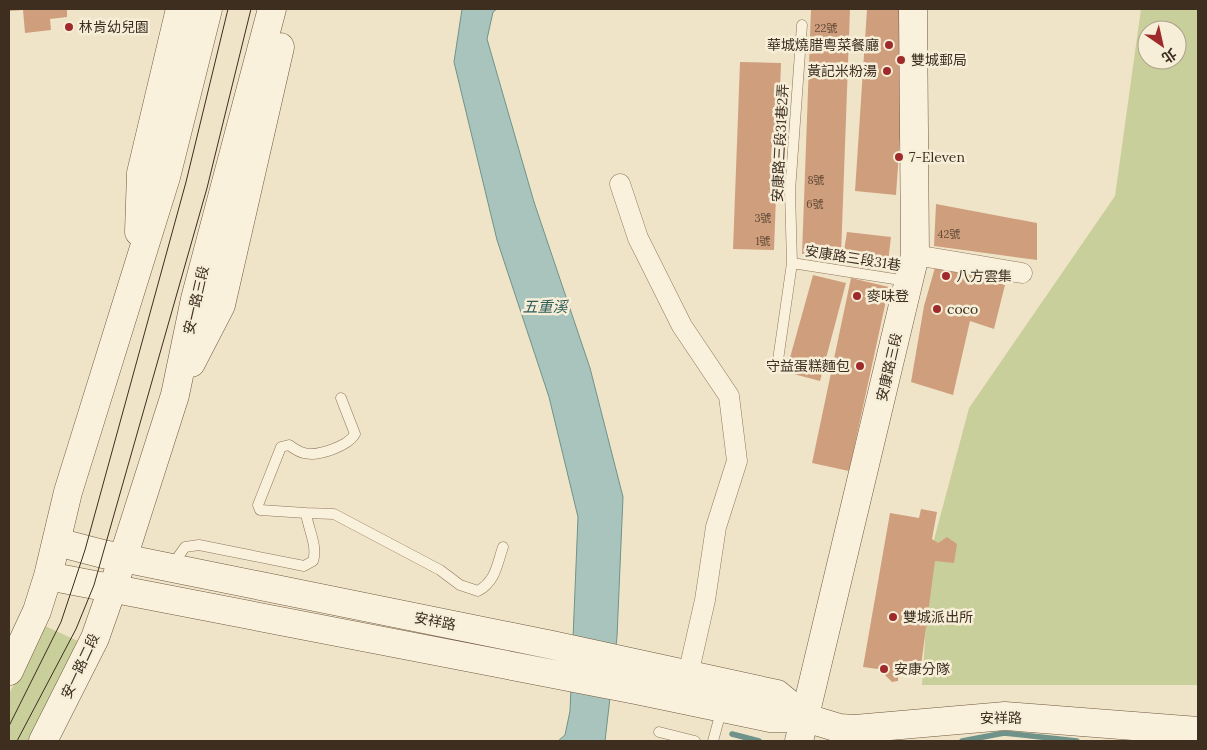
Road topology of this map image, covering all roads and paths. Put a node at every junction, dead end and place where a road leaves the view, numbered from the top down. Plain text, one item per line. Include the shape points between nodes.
1 (180, 9) edge
2 (208, 9) edge
3 (272, 9) edge
4 (289, 9) edge
5 (912, 9) edge
6 (802, 25) dead end
7 (620, 184) dead end
8 (915, 255) junction
9 (792, 263) junction
10 (138, 266) junction
11 (1022, 273) dead end
12 (909, 281) junction
13 (778, 360) dead end
14 (175, 395) junction
15 (341, 398) dead end
16 (306, 513) junction
17 (57, 542) junction
18 (504, 547) dead end
19 (123, 558) junction
20 (171, 568) junction
21 (48, 576) junction
22 (113, 589) junction
23 (9, 671) edge
24 (638, 677) junction
25 (686, 687) junction
26 (722, 707) junction
27 (802, 729) edge
28 (1198, 731) edge
29 (659, 732) dead end
30 (43, 741) edge
31 (695, 741) edge
32 (714, 741) edge

1 - 10 street via 141,173
2 - 10 street via 166,178
3 - 14 street, 安一路三段 via 195,298
4 - 14 street via 220,305
5 - 8 street, 安康路三段
6 - 9 lane, 安康路三段31巷2弄 via 790,191
7 - 25 street via 638,238 682,326 729,396 737,461 716,527 706,600
8 - 11 street
8 - 12 street, 安康路三段
9 - 12 lane, 安康路三段31巷
9 - 13 lane, 安康路三段31巷2弄
10 - 17 street via 68,492
12 - 27 street, 安康路三段
14 - 19 street, 安一路三段
15 - 16 lane via 355,434 352,439 341,446 314,453 304,453 289,445 281,447 258,506 260,510
16 - 18 lane via 334,514 440,570 460,585 478,591 496,574
16 - 20 lane via 316,552 313,561 304,566 199,545 185,547
17 - 19 street, 安祥路
17 - 21 street
19 - 20 street, 安祥路
19 - 22 street, 安一路三段
20 - 24 street, 安祥路 via 552,644
21 - 22 street, 安祥路
21 - 23 street via 37,610
22 - 24 street, 安祥路 via 549,672
22 - 30 street, 安一路二段 via 91,647
24 - 25 street, 安祥路
25 - 26 street, 安祥路
25 - 27 street, 安祥路 via 777,694
26 - 27 street, 安祥路
26 - 32 lane
27 - 28 street, 安祥路 via 828,726 854,729 1005,716
29 - 31 lane

